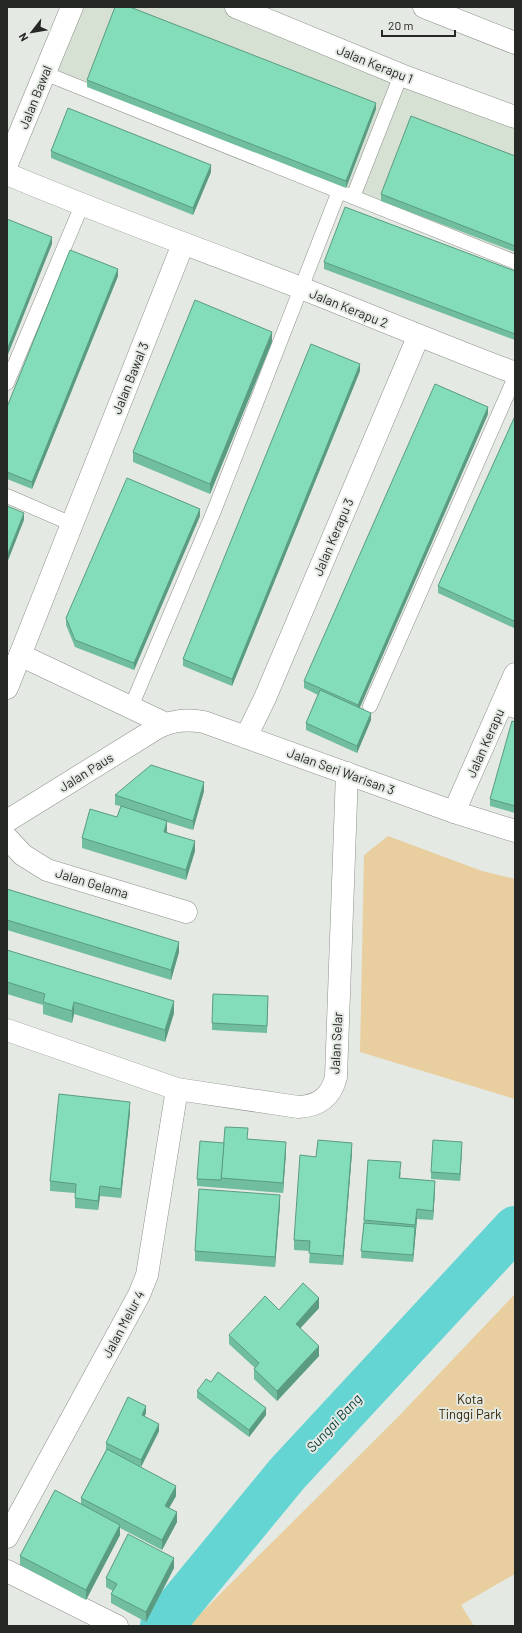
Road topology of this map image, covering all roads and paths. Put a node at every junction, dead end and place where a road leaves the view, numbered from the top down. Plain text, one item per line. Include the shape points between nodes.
1 (72, 7) edge
2 (236, 7) edge
3 (424, 7) edge
4 (515, 43) edge
5 (44, 73) junction
6 (401, 75) junction
7 (515, 116) edge
8 (7, 164) edge
9 (7, 174) edge
10 (339, 192) junction
11 (353, 197) junction
12 (82, 206) junction
13 (183, 244) junction
14 (515, 262) edge
15 (301, 288) junction
16 (418, 336) junction
17 (515, 373) edge
18 (515, 377) edge
19 (7, 383) edge
20 (7, 496) edge
21 (72, 524) junction
22 (20, 655) junction
23 (515, 674) edge
24 (7, 688) edge
25 (370, 706) dead end
26 (131, 707) junction
27 (508, 709) edge
28 (166, 724) junction
29 (246, 737) junction
30 (347, 773) junction
31 (454, 812) junction
32 (7, 821) edge
33 (515, 831) edge
34 (7, 838) edge
35 (186, 912) dead end
36 (7, 1030) edge
37 (177, 1089) junction
38 (7, 1537) edge
39 (7, 1571) edge
40 (117, 1626) edge

1 - 5 street, Jalan Bawal
2 - 6 street, Jalan Kerapu 1
3 - 4 street
5 - 8 street, Jalan Bawal
5 - 10 lane
6 - 7 street, Jalan Kerapu 1
6 - 11 lane
9 - 12 street
10 - 11 lane
10 - 15 lane
11 - 14 lane
12 - 13 street
12 - 19 lane
13 - 15 street, Jalan Kerapu 2
13 - 21 street, Jalan Bawal 3
15 - 16 street, Jalan Kerapu 2
15 - 26 lane via 214,511
16 - 17 street, Jalan Kerapu 2
16 - 29 street, Jalan Kerapu 3 via 268,691
18 - 25 lane
20 - 21 lane
21 - 22 street, Jalan Bawal 3
22 - 24 street, Jalan Bawal 3
22 - 26 street
23 - 27 street, Jalan Kerapu
26 - 28 street
27 - 31 street, Jalan Kerapu
28 - 29 street, Jalan Seri Warisan 3 via 195,720
28 - 32 street, Jalan Paus
29 - 30 street, Jalan Seri Warisan 3
30 - 31 street, Jalan Seri Warisan 3
30 - 37 street, Jalan Selar via 336,1077 333,1087 319,1103 309,1107
31 - 33 street, Jalan Seri Warisan 3
34 - 35 street, Jalan Gelama via 23,855 47,870
36 - 37 street, Jalan Selar
37 - 38 street, Jalan Melur 4 via 147,1275 139,1295
39 - 40 street

